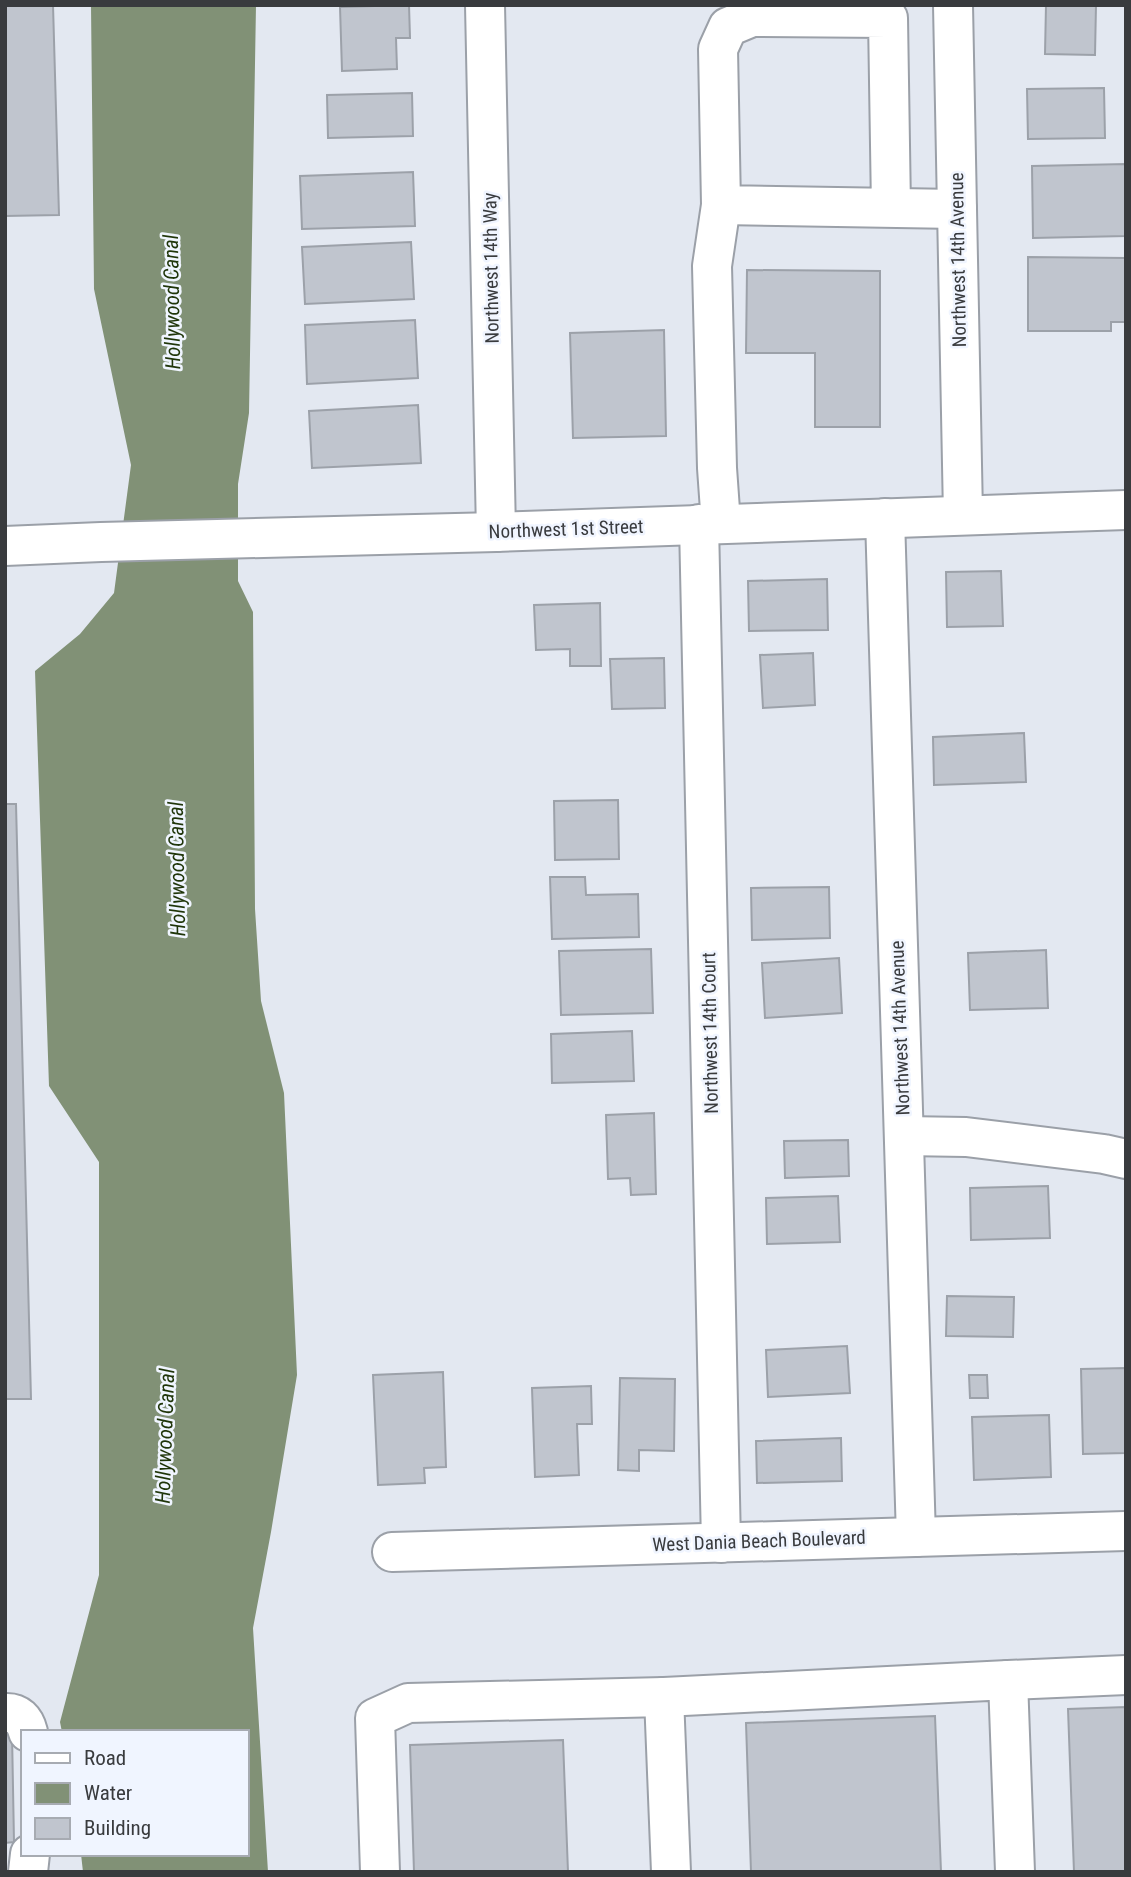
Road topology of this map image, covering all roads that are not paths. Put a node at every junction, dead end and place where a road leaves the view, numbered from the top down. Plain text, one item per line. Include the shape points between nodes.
1 (485, 5) edge
2 (953, 5) edge
3 (721, 205) junction
4 (891, 208) junction
5 (957, 209) junction
6 (1126, 510) edge
7 (963, 515) junction
8 (885, 518) junction
9 (710, 524) junction
10 (496, 531) junction
11 (5, 546) edge
12 (904, 1136) junction
13 (1126, 1159) edge
14 (1126, 1531) edge
15 (916, 1537) junction
16 (721, 1543) junction
17 (392, 1552) dead end
18 (1126, 1675) edge
19 (1008, 1680) junction
20 (664, 1698) junction
21 (5, 1713) edge
22 (27, 1730) edge
23 (380, 1872) edge
24 (671, 1872) edge
25 (1015, 1872) edge

1 - 10 street, Northwest 14th Way
2 - 5 street, Northwest 14th Avenue
3 - 4 street
3 - 4 street, Northwest 14th Court via 718,49 728,27 752,17 888,18
3 - 9 street, Northwest 14th Court via 712,266 717,468
4 - 5 street
5 - 7 street, Northwest 14th Avenue
6 - 7 street, Northwest 1st Street
7 - 8 street, Northwest 1st Street
8 - 9 street, Northwest 1st Street
8 - 12 street, Northwest 14th Avenue
9 - 10 street, Northwest 1st Street
9 - 16 street, Northwest 14th Court
10 - 11 street, Northwest 1st Street
12 - 13 street via 966,1137
12 - 15 street, Northwest 14th Avenue
14 - 15 street, West Dania Beach Boulevard
15 - 16 street, West Dania Beach Boulevard
16 - 17 street, West Dania Beach Boulevard
18 - 19 street
19 - 20 street
19 - 25 street
20 - 23 street via 408,1703 375,1718
20 - 24 street
21 - 22 street via 25,1721

